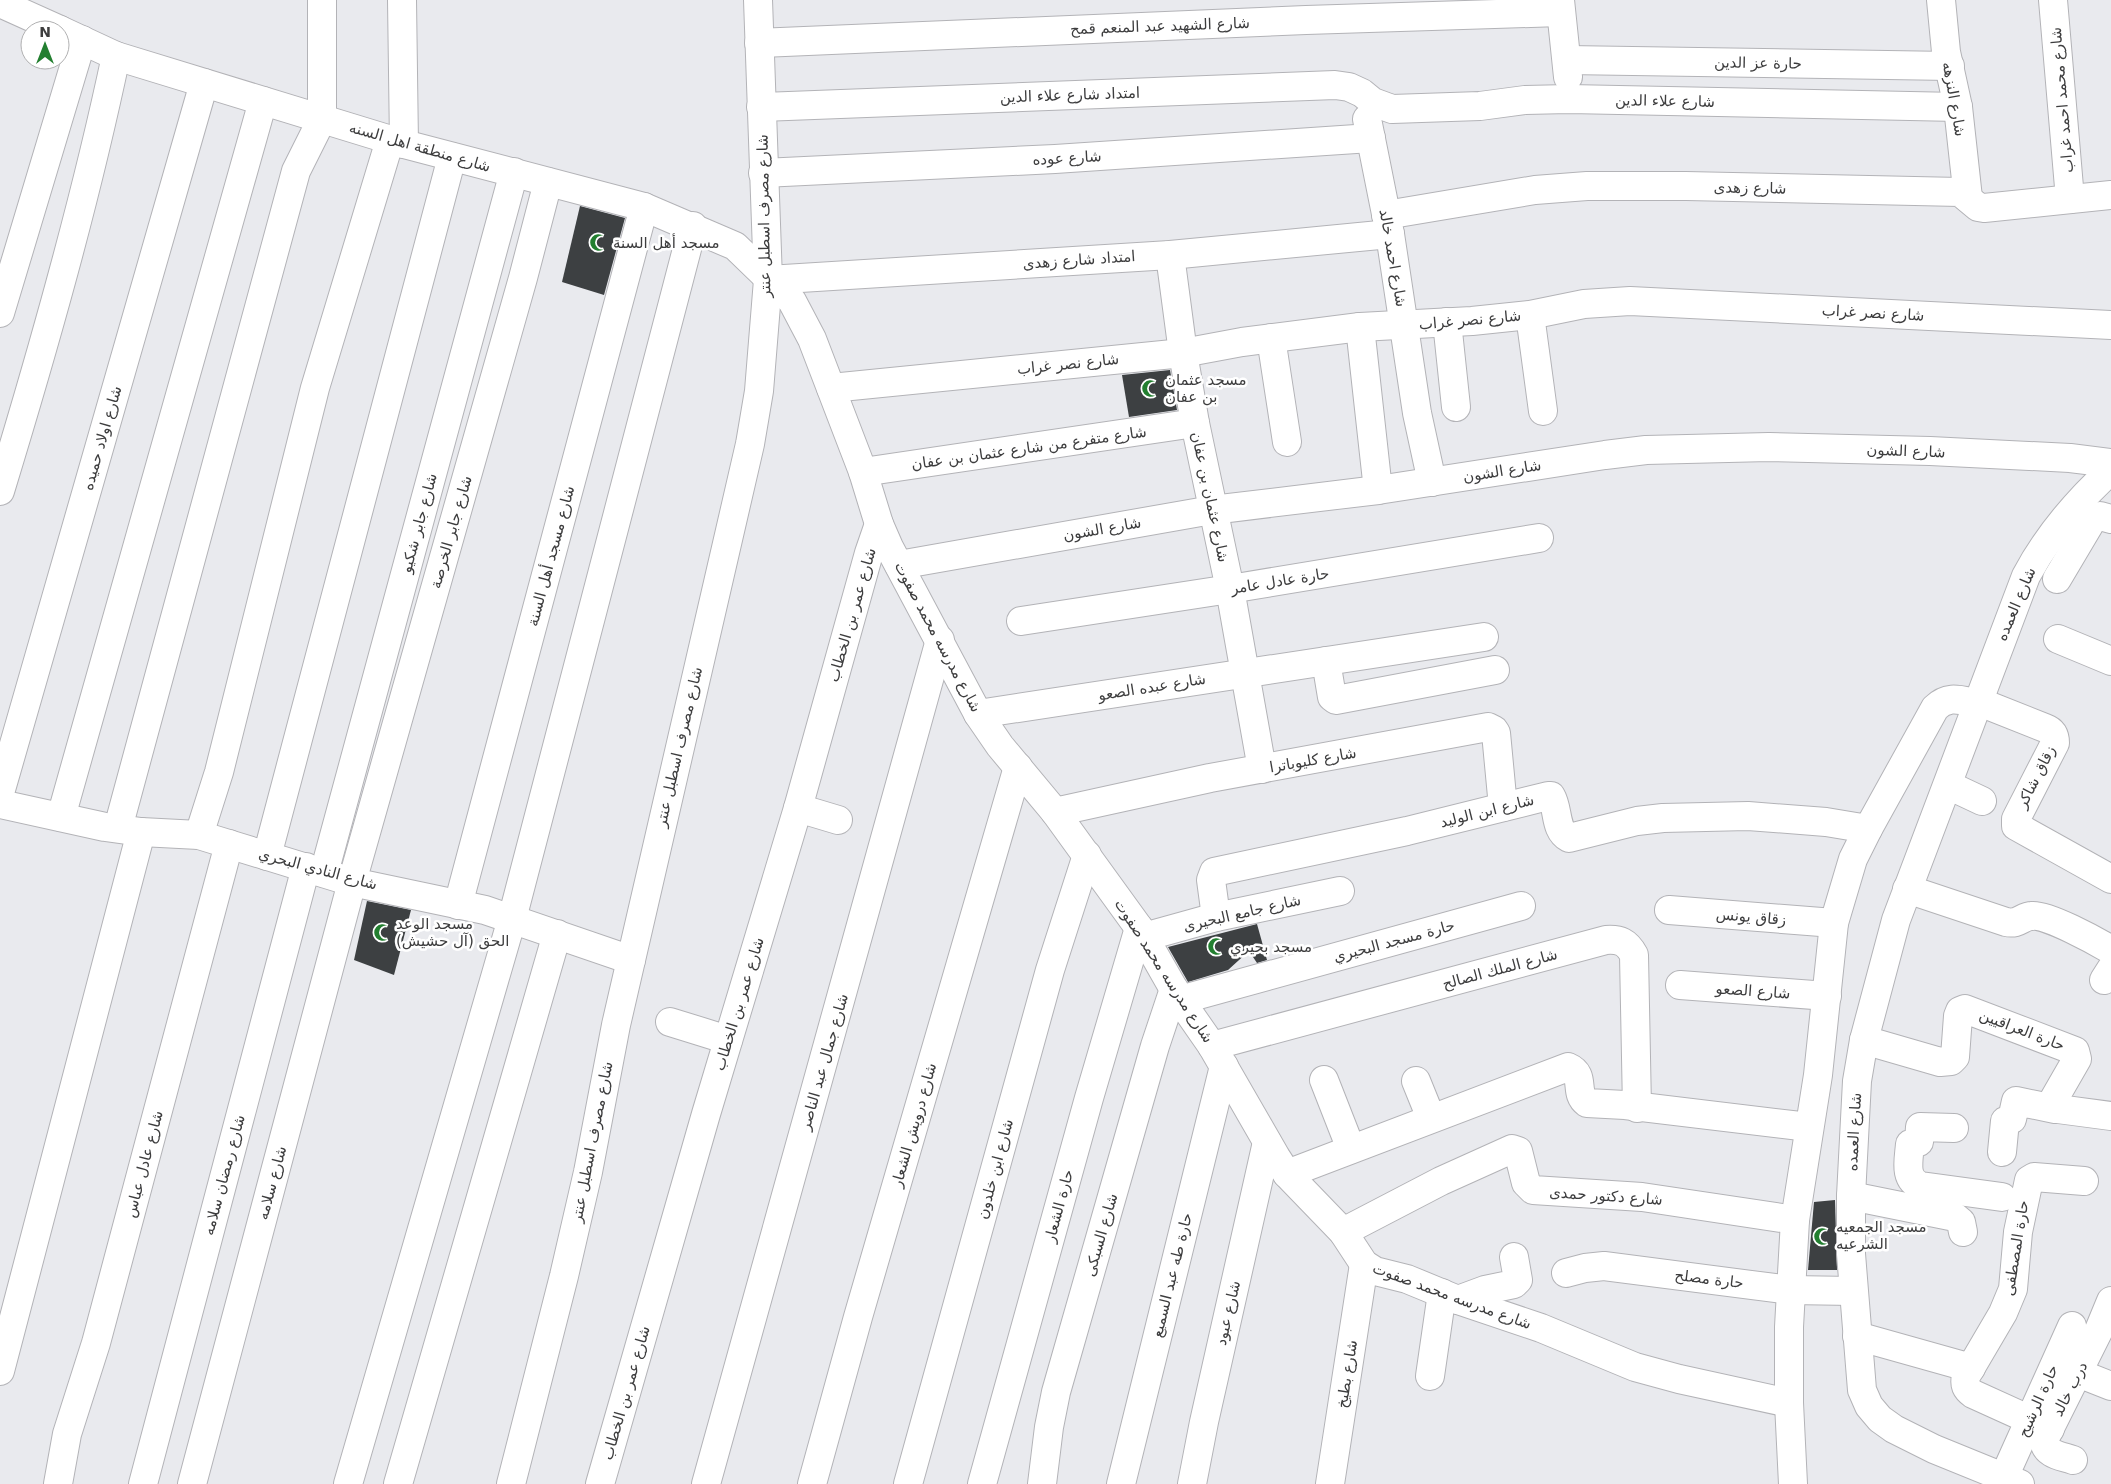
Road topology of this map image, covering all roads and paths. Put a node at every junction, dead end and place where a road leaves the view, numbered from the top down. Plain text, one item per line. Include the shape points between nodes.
1 (322, 0) edge
2 (402, 0) edge
3 (758, 0) edge
4 (1941, 0) edge
5 (2053, 0) edge
6 (1560, 6) edge
7 (2, 9) edge
8 (31, 20) edge
9 (70, 35) edge
10 (759, 43) junction
11 (116, 56) junction
12 (1567, 60) junction
13 (1950, 66) junction
14 (58, 70) edge
15 (204, 83) junction
16 (1367, 98) junction
17 (1569, 98) junction
18 (263, 101) junction
19 (761, 107) junction
20 (1958, 107) junction
21 (322, 119) junction
22 (1371, 138) junction
23 (397, 142) junction
24 (452, 157) junction
25 (514, 172) junction
26 (763, 173) junction
27 (548, 182) junction
28 (2111, 195) edge
29 (1968, 198) junction
30 (2070, 200) junction
31 (644, 207) junction
32 (1388, 225) junction
33 (693, 226) junction
34 (1170, 254) junction
35 (768, 280) junction
36 (0, 313) edge
37 (1530, 315) junction
38 (1447, 322) junction
39 (2111, 325) edge
40 (1404, 326) junction
41 (1360, 327) junction
42 (1271, 338) junction
43 (1183, 353) junction
44 (831, 388) junction
45 (1456, 407) dead end
46 (1543, 411) dead end
47 (1195, 423) junction
48 (1287, 442) dead end
49 (2111, 463) edge
50 (2111, 470) edge
51 (863, 472) junction
52 (1432, 482) junction
53 (1378, 490) junction
54 (0, 491) edge
55 (1212, 510) junction
56 (2111, 519) edge
57 (879, 524) junction
58 (1539, 538) dead end
59 (2047, 542) junction
60 (899, 565) junction
61 (1230, 589) junction
62 (1021, 622) dead end
63 (1484, 636) dead end
64 (2058, 639) dead end
65 (940, 640) junction
66 (1326, 660) junction
67 (2111, 661) edge
68 (1495, 670) dead end
69 (1244, 673) junction
70 (1977, 702) junction
71 (978, 714) junction
72 (1018, 767) junction
73 (1262, 769) junction
74 (1948, 784) junction
75 (0, 793) edge
76 (1982, 801) dead end
77 (0, 804) edge
78 (1503, 807) junction
79 (798, 808) junction
80 (1055, 812) junction
81 (61, 817) junction
82 (838, 820) dead end
83 (1868, 829) junction
84 (130, 830) junction
85 (199, 836) junction
86 (229, 844) junction
87 (1087, 855) junction
88 (267, 856) junction
89 (315, 870) junction
90 (2110, 878) edge
91 (352, 882) junction
92 (1907, 889) junction
93 (1340, 891) dead end
94 (458, 905) junction
95 (1521, 906) dead end
96 (1668, 910) dead end
97 (1216, 917) junction
98 (512, 919) junction
99 (1834, 923) junction
100 (1142, 933) junction
101 (557, 934) junction
102 (2111, 950) edge
103 (631, 960) junction
104 (1680, 986) dead end
105 (1177, 994) junction
106 (1827, 996) junction
107 (670, 1022) dead end
108 (728, 1040) junction
109 (1864, 1040) junction
110 (1218, 1056) junction
111 (1818, 1075) junction
112 (1324, 1080) dead end
113 (1416, 1081) dead end
114 (1856, 1081) junction
115 (1637, 1108) junction
116 (2111, 1116) edge
117 (1431, 1118) junction
118 (2034, 1118) junction
119 (1810, 1127) junction
120 (1954, 1128) dead end
121 (1267, 1142) junction
122 (1351, 1149) junction
123 (2002, 1152) dead end
124 (1288, 1174) junction
125 (2084, 1181) dead end
126 (1851, 1196) junction
127 (1919, 1197) junction
128 (2002, 1197) dead end
129 (1795, 1220) junction
130 (1343, 1232) junction
131 (1963, 1232) dead end
132 (1514, 1258) dead end
133 (1364, 1264) junction
134 (1566, 1273) dead end
135 (1790, 1290) junction
136 (1854, 1291) junction
137 (1450, 1296) junction
138 (2111, 1302) edge
139 (2072, 1326) dead end
140 (1857, 1336) junction
141 (1971, 1368) junction
142 (0, 1371) edge
143 (2078, 1373) junction
144 (1430, 1376) dead end
145 (2111, 1386) edge
146 (1789, 1403) junction
147 (2040, 1424) junction
148 (2073, 1460) dead end
149 (2012, 1480) edge
150 (1336, 1483) edge
151 (58, 1484) edge
152 (143, 1484) edge
153 (192, 1484) edge
154 (348, 1484) edge
155 (398, 1484) edge
156 (512, 1484) edge
157 (600, 1484) edge
158 (706, 1484) edge
159 (812, 1484) edge
160 (908, 1484) edge
161 (982, 1484) edge
162 (1042, 1484) edge
163 (1121, 1484) edge
164 (1192, 1484) edge
165 (1793, 1484) edge

1 - 21 street
2 - 23 street
3 - 10 street, شارع مصرف اسطبل عنتر
4 - 13 street, شارع النزهه
5 - 30 street, شارع محمد احمد غراب
6 - 10 street, شارع الشهيد عبد المنعم قمح via 1315,20
6 - 12 street
7 - 8 street, شارع منطقة اهل السنه
9 - 11 street, شارع منطقة اهل السنه
10 - 19 street, شارع مصرف اسطبل عنتر
11 - 15 street, شارع منطقة اهل السنه
11 - 54 street via 101,128 38,366
12 - 13 street, حارة عز الدين
12 - 17 street
13 - 20 street, شارع النزهه
14 - 36 street
15 - 18 street, شارع منطقة اهل السنه
15 - 75 street, شارع اولاد حميده
16 - 17 street, شارع علاء الدين via 1392,109
16 - 19 street, امتداد شارع علاء الدين via 1349,87 1335,85
16 - 22 street, شارع احمد خالد
17 - 20 street, شارع علاء الدين
18 - 21 street, شارع منطقة اهل السنه
18 - 81 street
19 - 26 street, شارع مصرف اسطبل عنتر
20 - 29 street, شارع النزهه
21 - 23 street, شارع منطقة اهل السنه
21 - 84 street via 296,171
22 - 26 street, شارع عوده via 1055,159
22 - 32 street, شارع احمد خالد
23 - 24 street, شارع منطقة اهل السنه
23 - 85 street via 315,388 219,772
24 - 25 street, شارع منطقة اهل السنه
24 - 88 street
25 - 27 street, شارع منطقة اهل السنه
25 - 89 street, شارع جابر شكيو
26 - 35 street, شارع مصرف اسطبل عنتر
27 - 31 street, شارع منطقة اهل السنه
27 - 91 street, شارع جابر الخرصة via 521,288
28 - 30 street, شارع زهدى
29 - 30 street, شارع زهدى via 1984,208
29 - 32 street, شارع زهدى via 1960,192 1587,186 1535,190
31 - 33 street, شارع منطقة اهل السنه
31 - 94 street, شارع مسجد أهل السنة
32 - 34 street, امتداد شارع زهدى
32 - 40 street, شارع احمد خالد
33 - 35 street, شارع منطقة اهل السنه via 735,246
33 - 98 street
34 - 35 street, امتداد شارع زهدى
34 - 43 street, شارع عثمان بن عفان
35 - 44 street, شارع مدرسه محمد صفوت via 792,301
35 - 103 street, شارع مصرف اسطبل عنتر via 759,391 750,444
37 - 38 street, شارع نصر غراب
37 - 39 street, شارع نصر غراب via 1584,304 1630,301
37 - 46 street
38 - 40 street, شارع نصر غراب
38 - 45 street
40 - 41 street, شارع نصر غراب
40 - 52 street, شارع احمد خالد via 1417,413
41 - 42 street, شارع نصر غراب
41 - 53 street
42 - 43 street, شارع نصر غراب
42 - 48 street
43 - 44 street, شارع نصر غراب
43 - 47 street, شارع عثمان بن عفان
44 - 51 street, شارع مدرسه محمد صفوت
47 - 51 street, شارع متفرع من شارع عثمان بن عفان
47 - 55 street, شارع عثمان بن عفان
49 - 52 street, شارع الشون via 1930,451 1728,447 1605,454
50 - 59 street, شارع العمده via 2076,505
51 - 57 street, شارع مدرسه محمد صفوت
52 - 53 street, شارع الشون
53 - 55 street, شارع الشون
55 - 60 street, شارع الشون
55 - 61 street, شارع عثمان بن عفان
56 - 59 street via 2100,516 2092,520 2063,569
57 - 60 street, شارع مدرسه محمد صفوت
57 - 79 street, شارع عمر بن الخطاب
58 - 61 street, حارة عادل عامر
59 - 70 street, شارع العمده via 2026,576
60 - 65 street, شارع مدرسه محمد صفوت
61 - 62 street, حارة عادل عامر
61 - 69 street, شارع عثمان بن عفان
63 - 66 street, شارع عبده الصعو
64 - 67 street
65 - 71 street, شارع مدرسه محمد صفوت
65 - 158 street, شارع جمال عبد الناصر
66 - 68 street via 1332,697 1336,700
66 - 69 street, شارع عبده الصعو
69 - 71 street, شارع عبده الصعو
69 - 73 street, شارع عثمان بن عفان
70 - 74 street, شارع العمده
70 - 83 street via 1951,698 1934,708
70 - 90 street, زقاق شاكر via 2052,730 2055,736 2055,743 2016,818 2016,826
71 - 72 street, شارع مدرسه محمد صفوت
72 - 80 street, شارع مدرسه محمد صفوت
72 - 159 street, شارع درويش الشعار
73 - 78 street, شارع كليوباترا via 1488,727 1496,733
73 - 80 street, شارع كليوباترا
74 - 76 street
74 - 92 street, شارع العمده
77 - 81 street, شارع النادي البحري
78 - 83 street, شارع ابن الوليد via 1551,796 1560,828 1569,838 1663,818 1748,816
78 - 97 street, شارع ابن الوليد via 1214,872 1211,880
79 - 82 street
79 - 108 street, شارع عمر بن الخطاب
80 - 87 street, شارع مدرسه محمد صفوت
81 - 84 street, شارع النادي البحري
83 - 99 street via 1854,859
84 - 85 street, شارع النادي البحري
84 - 142 street
85 - 86 street, شارع النادي البحري
86 - 88 street, شارع النادي البحري
86 - 151 street, شارع عادل عباس via 96,1343 68,1434
87 - 100 street, شارع مدرسه محمد صفوت
87 - 160 street, شارع ابن خلدون via 1050,970
88 - 89 street, شارع النادي البحري
89 - 91 street, شارع النادي البحري
89 - 152 street, شارع رمضان سلامه
91 - 94 street, شارع النادي البحري
91 - 153 street, شارع سلامه
92 - 102 street via 2006,922 2016,923 2028,916 2038,916
92 - 109 street, شارع العمده
93 - 97 street, شارع جامع البحيرى
94 - 98 street, شارع النادي البحري
95 - 105 street, حارة مسجد البحيري
96 - 99 street, زقاق يونس
97 - 100 street, شارع جامع البحيرى
98 - 101 street, شارع النادي البحري
98 - 154 street
99 - 106 street
100 - 105 street, شارع مدرسه محمد صفوت
100 - 161 street, حارة الشعار via 1089,1098
101 - 103 street, شارع النادي البحري
101 - 155 street
103 - 156 street, شارع مصرف اسطبل عنتر via 584,1191
104 - 106 street, شارع الصعو
105 - 110 street, شارع مدرسه محمد صفوت
105 - 162 street, شارع السبكى via 1155,1046 1056,1392
106 - 111 street
107 - 108 street
108 - 157 street, شارع عمر بن الخطاب
109 - 114 street, شارع العمده
109 - 118 street, حارة العراقيين via 1946,1063 1955,1057 1958,1016 1966,1009 2075,1052 2077,1059 2052,1102
110 - 115 street, شارع الملك الصالح via 1606,940 1618,940 1628,944 1634,955
110 - 121 street, شارع مدرسه محمد صفوت
110 - 163 street, حارة طه عبد السميع
111 - 114 street
111 - 119 street
112 - 122 street
113 - 117 street
114 - 126 street, شارع العمده
115 - 117 street via 1588,1103 1581,1095 1578,1076 1568,1067
115 - 119 street
116 - 118 street
117 - 122 street
118 - 123 street via 2005,1121
119 - 129 street
120 - 127 street via 1921,1127 1919,1142 1910,1143 1908,1175
121 - 124 street, شارع مدرسه محمد صفوت
121 - 164 street, شارع عبود
122 - 124 street
124 - 130 street, شارع مدرسه محمد صفوت
125 - 141 street, حارة المصطفى via 2034,1177 2029,1180 2018,1232 2013,1289
126 - 127 street
126 - 136 street, شارع العمده
127 - 128 street
127 - 131 street via 1955,1217 1961,1222
129 - 130 street, شارع دكتور حمدى via 1642,1197 1533,1190 1526,1184 1518,1151 1512,1148
129 - 135 street
130 - 133 street, شارع مدرسه محمد صفوت
132 - 137 street via 1518,1280 1514,1284
133 - 137 street, شارع مدرسه محمد صفوت
133 - 150 street, شارع بطيخ
134 - 135 street, حارة مصلح via 1604,1266
135 - 136 street, حارة مصلح
135 - 146 street
136 - 140 street, شارع العمده
137 - 144 street
137 - 146 street, شارع مدرسه محمد صفوت via 1541,1328 1634,1367
138 - 143 street, درب خالد
139 - 147 street, حارة الرشيح
140 - 141 street
140 - 149 street, شارع العمده via 1862,1390 1868,1406 1880,1419 1934,1449
141 - 147 street, حارة المصطفى via 1964,1383 1967,1390
143 - 145 street
143 - 147 street, درب خالد
146 - 165 street
147 - 148 street, درب خالد via 2048,1451
147 - 149 street, حارة الرشيح

